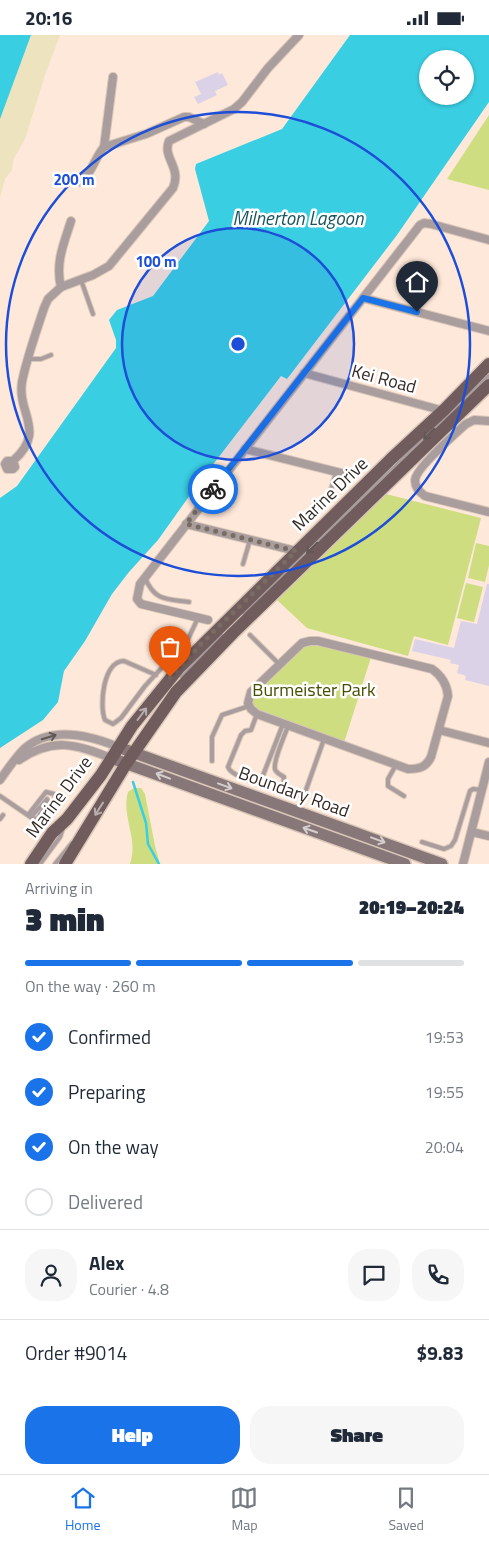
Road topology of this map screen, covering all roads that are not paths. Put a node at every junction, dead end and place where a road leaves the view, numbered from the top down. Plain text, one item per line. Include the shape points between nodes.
1 (299, 35) edge
2 (113, 77) dead end
3 (204, 124) junction
4 (104, 147) junction
5 (80, 182) dead end
6 (71, 221) dead end
7 (489, 240) edge
8 (81, 280) junction
9 (61, 287) junction
10 (363, 298) junction
11 (93, 314) dead end
12 (489, 331) edge
13 (51, 355) dead end
14 (28, 359) junction
15 (489, 364) edge
16 (304, 373) junction
17 (489, 377) edge
18 (489, 385) edge
19 (450, 414) junction
20 (489, 421) edge
21 (245, 449) junction
22 (13, 461) dead end
23 (336, 471) junction
24 (353, 475) dead end
25 (313, 509) dead end
26 (489, 512) edge
27 (186, 524) junction
28 (250, 539) junction
29 (296, 551) junction
30 (243, 564) dead end
31 (145, 577) junction
32 (189, 602) dead end
33 (198, 617) junction
34 (240, 617) dead end
35 (208, 620) dead end
36 (226, 630) dead end
37 (250, 635) dead end
38 (280, 665) junction
39 (156, 675) junction
40 (171, 699) junction
41 (249, 706) junction
42 (257, 714) junction
43 (286, 725) junction
44 (439, 730) junction
45 (324, 739) junction
46 (489, 743) edge
47 (118, 747) junction
48 (134, 753) junction
49 (111, 758) junction
50 (212, 761) dead end
51 (489, 762) edge
52 (126, 764) junction
53 (11, 765) junction
54 (396, 765) junction
55 (0, 780) edge
56 (485, 786) edge
57 (0, 796) edge
58 (404, 796) dead end
59 (30, 816) junction
60 (37, 819) junction
61 (67, 819) junction
62 (472, 831) junction
63 (83, 834) junction
64 (489, 836) edge
65 (422, 842) dead end
66 (31, 864) edge
67 (40, 864) edge
68 (55, 864) edge
69 (65, 864) edge
70 (405, 864) edge
71 (442, 864) edge
72 (463, 864) edge

1 - 3 street via 242,102
2 - 4 street
3 - 4 street via 184,117 146,134
3 - 8 street via 169,141 167,149 176,172 173,187 109,266
4 - 5 street via 97,155 90,174
6 - 9 street via 59,260
7 - 10 street via 424,223
8 - 9 street
8 - 11 lane
9 - 14 street via 48,299
10 - 12 street
10 - 16 street
13 - 14 lane
14 - 22 street via 22,391 29,420 26,445
15 - 19 main road, Marine Drive
16 - 19 street, Kei Road
16 - 21 street
17 - 19 lane
18 - 19 main road, Marine Drive
19 - 29 main road, Marine Drive via 391,459
19 -> 34 lane
19 - 40 main road, Marine Drive
20 - 26 street via 474,420 466,424 416,475 415,481 425,496
21 - 23 street
21 - 27 street
23 - 24 street
23 - 25 lane via 327,501 321,509
27 - 28 street
27 - 31 street
28 - 29 street
28 - 30 lane
47 -> 29 main road, Marine Drive via 178,667
31 - 32 lane via 150,589 158,596
31 - 33 street via 137,595 139,602
33 - 35 street
33 - 39 lane via 188,639
36 - 40 lane via 183,676
37 - 38 lane
38 - 41 street via 251,692
38 - 44 street via 302,643 318,641 432,669 448,688
39 - 39 lane via 117,722 113,724 105,720 103,692 107,675 115,664 124,661
40 - 48 main road, Marine Drive
41 - 42 street
41 - 50 lane via 222,715 212,737
42 - 43 street
42 - 43 lane via 251,730 240,735 228,767 230,772 254,782 262,778
43 - 45 street
43 - 45 lane via 275,768 284,777 283,789 295,795 304,793
44 - 46 street
44 - 54 street via 428,764 408,769
45 - 54 street
47 - 48 main road, Boundary Road
47 - 49 main road, Marine Drive
53 -> 47 street via 25,749 61,734 86,736
48 - 52 main road, Marine Drive
48 -> 71 main road, Boundary Road
49 - 52 main road, Boundary Road
49 - 53 street via 83,747 61,745 39,749
49 - 61 main road, Marine Drive
51 - 56 street
52 -> 63 main road, Marine Drive
70 -> 52 main road, Boundary Road
53 - 55 street
54 - 58 lane via 388,786
56 - 62 street
56 - 65 lane via 470,791 451,846 444,849
57 - 59 lane
59 - 60 lane
59 - 60 lane via 47,799
59 - 60 lane via 44,794 51,792 55,797 53,803 44,816
61 - 66 main road, Marine Drive via 52,833
61 - 67 lane via 60,837
62 - 64 street
62 - 72 street
63 - 68 lane via 69,845
63 - 69 main road, Marine Drive

